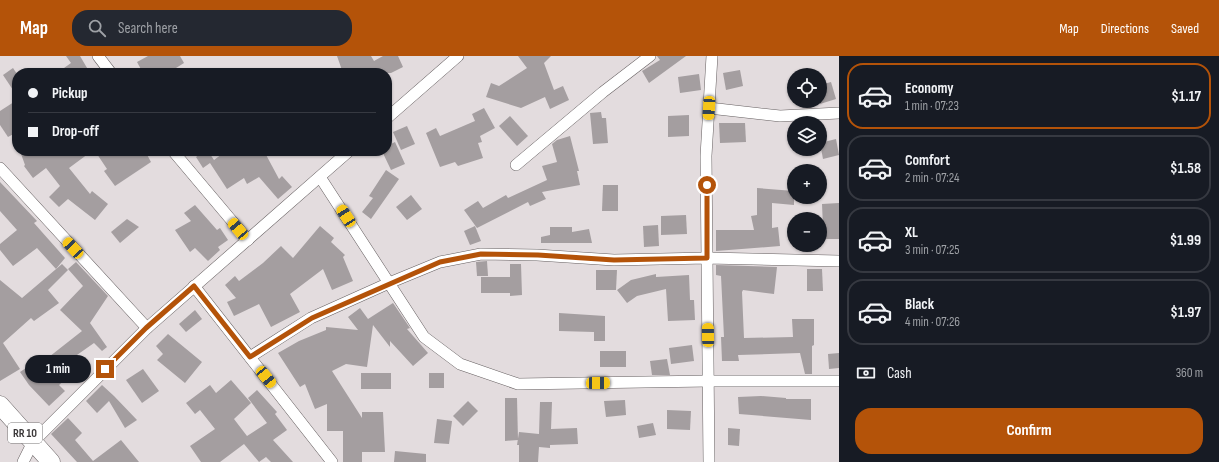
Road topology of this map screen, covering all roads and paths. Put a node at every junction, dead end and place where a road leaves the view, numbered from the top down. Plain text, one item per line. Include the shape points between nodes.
1 (98, 56) edge
2 (458, 56) edge
3 (650, 56) edge
4 (712, 56) edge
5 (106, 68) edge
6 (709, 108) junction
7 (839, 113) edge
8 (392, 114) edge
9 (177, 156) edge
10 (343, 156) edge
11 (516, 165) dead end
12 (0, 168) edge
13 (320, 176) junction
14 (248, 240) junction
15 (707, 258) junction
16 (839, 260) edge
17 (389, 283) junction
18 (194, 286) junction
19 (146, 328) junction
20 (250, 357) junction
21 (709, 381) junction
22 (839, 381) edge
23 (0, 405) edge
24 (33, 442) junction
25 (23, 462) edge
26 (51, 462) edge
27 (332, 462) edge
28 (710, 462) edge

1 - 5 street
2 - 8 street
3 - 11 street
4 - 6 street
6 - 7 street via 780,116
6 - 15 street via 706,156
9 - 14 street
10 - 13 street
12 - 19 street
13 - 14 street
13 - 17 street
14 - 18 street
15 - 16 street
15 - 17 street via 614,260 481,254 440,262
15 - 21 street
17 - 20 street via 312,318
17 - 21 street via 424,337 460,364 518,384
18 - 19 street
18 - 20 street
19 - 24 street
20 - 27 street
21 - 22 street
21 - 28 street
23 - 24 main road, RR 10
24 - 25 street
24 - 26 main road, RR 10

